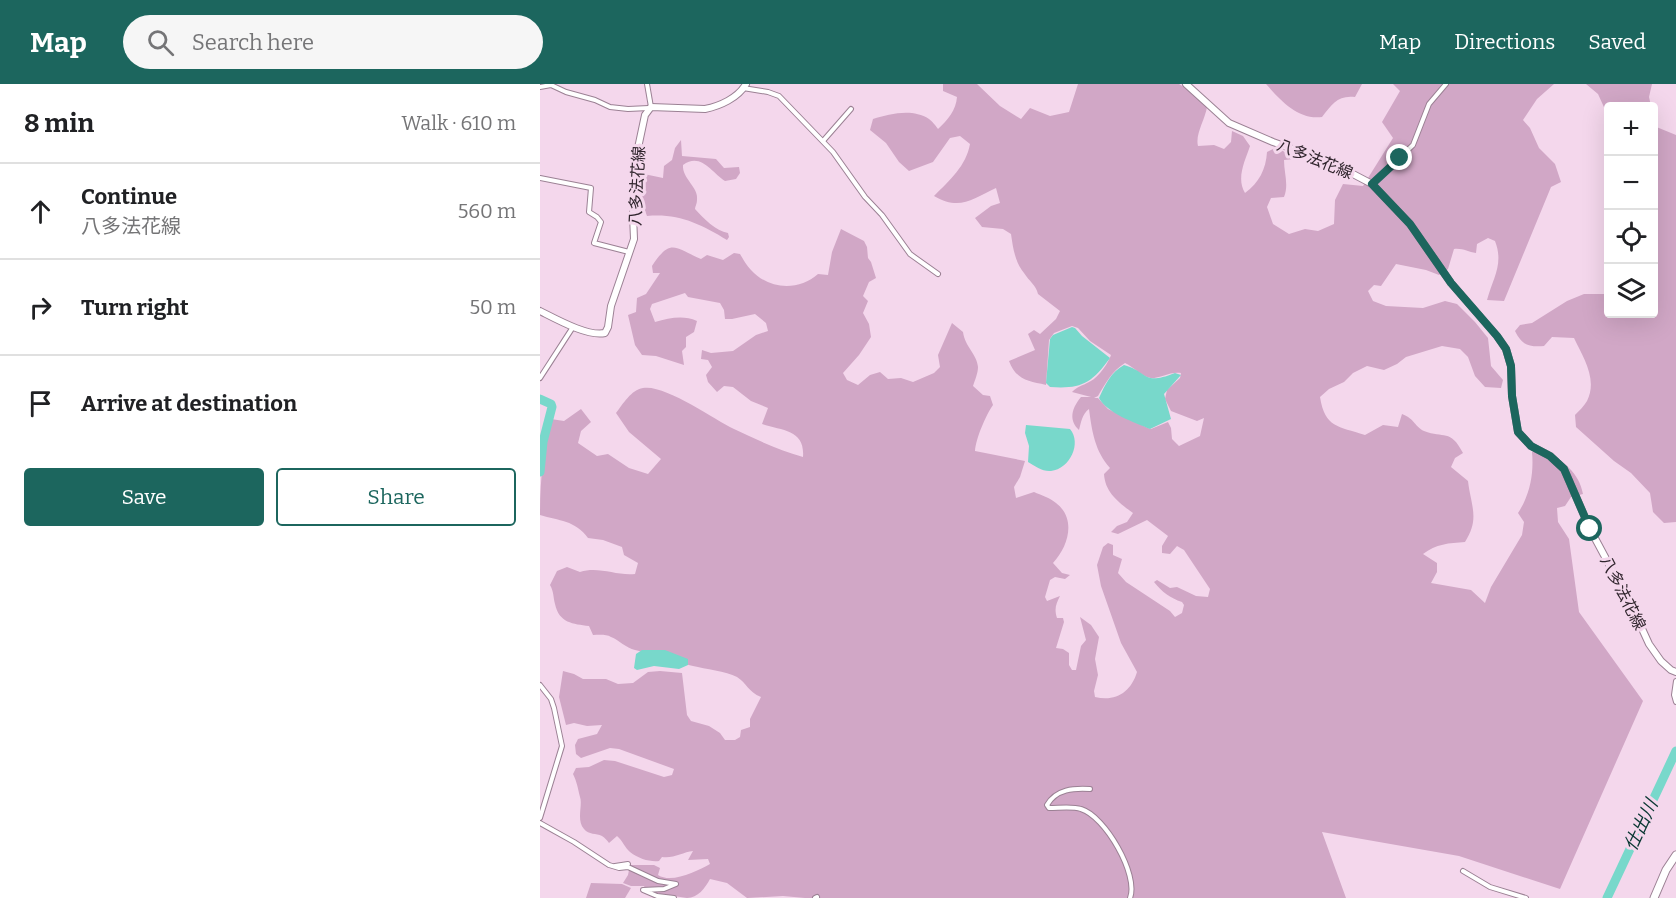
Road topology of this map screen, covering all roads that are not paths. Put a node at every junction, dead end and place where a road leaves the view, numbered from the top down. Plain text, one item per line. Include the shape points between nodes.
1 (647, 84) edge
2 (1186, 84) edge
3 (1446, 84) edge
4 (745, 86) edge
5 (540, 87) edge
6 (650, 108) junction
7 (852, 109) dead end
8 (823, 141) junction
9 (540, 178) edge
10 (1372, 184) junction
11 (629, 252) junction
12 (938, 274) dead end
13 (540, 311) edge
14 (573, 326) junction
15 (540, 378) edge
16 (1676, 672) edge
17 (1676, 681) edge
18 (540, 685) edge
19 (1676, 702) edge
20 (1090, 789) dead end
21 (540, 821) edge
22 (1676, 855) edge
23 (628, 864) dead end
24 (614, 867) junction
25 (1463, 871) dead end
26 (674, 898) edge
27 (1130, 898) edge
28 (1526, 898) edge
29 (1654, 898) edge

1 - 6 street
2 - 10 main road, 八多法花線 via 1228,123 1332,163
3 - 10 street via 1429,104 1413,145
4 - 6 main road via 721,105 705,109
4 - 8 street via 779,96
5 - 6 street via 551,85 610,107
6 - 11 main road, 八多法花線 via 640,139 635,231
7 - 8 street
8 - 12 street via 910,254
9 - 11 street via 591,188 589,213 601,222 594,243
10 - 16 main road, 八多法花線 via 1410,224 1451,283 1506,349 1518,432 1564,469 1649,644 1661,661
11 - 14 main road, 八多法花線 via 605,333
13 - 14 main road, 八多法花線
14 - 15 street
17 - 19 street
18 - 21 street via 551,699 562,746
20 - 27 street via 1073,788 1058,794 1047,805 1080,809 1098,820 1115,844 1129,875
21 - 24 street
22 - 29 main road
23 - 24 street
24 - 26 street via 628,867 658,881 676,884 643,890
25 - 28 street via 1490,887

